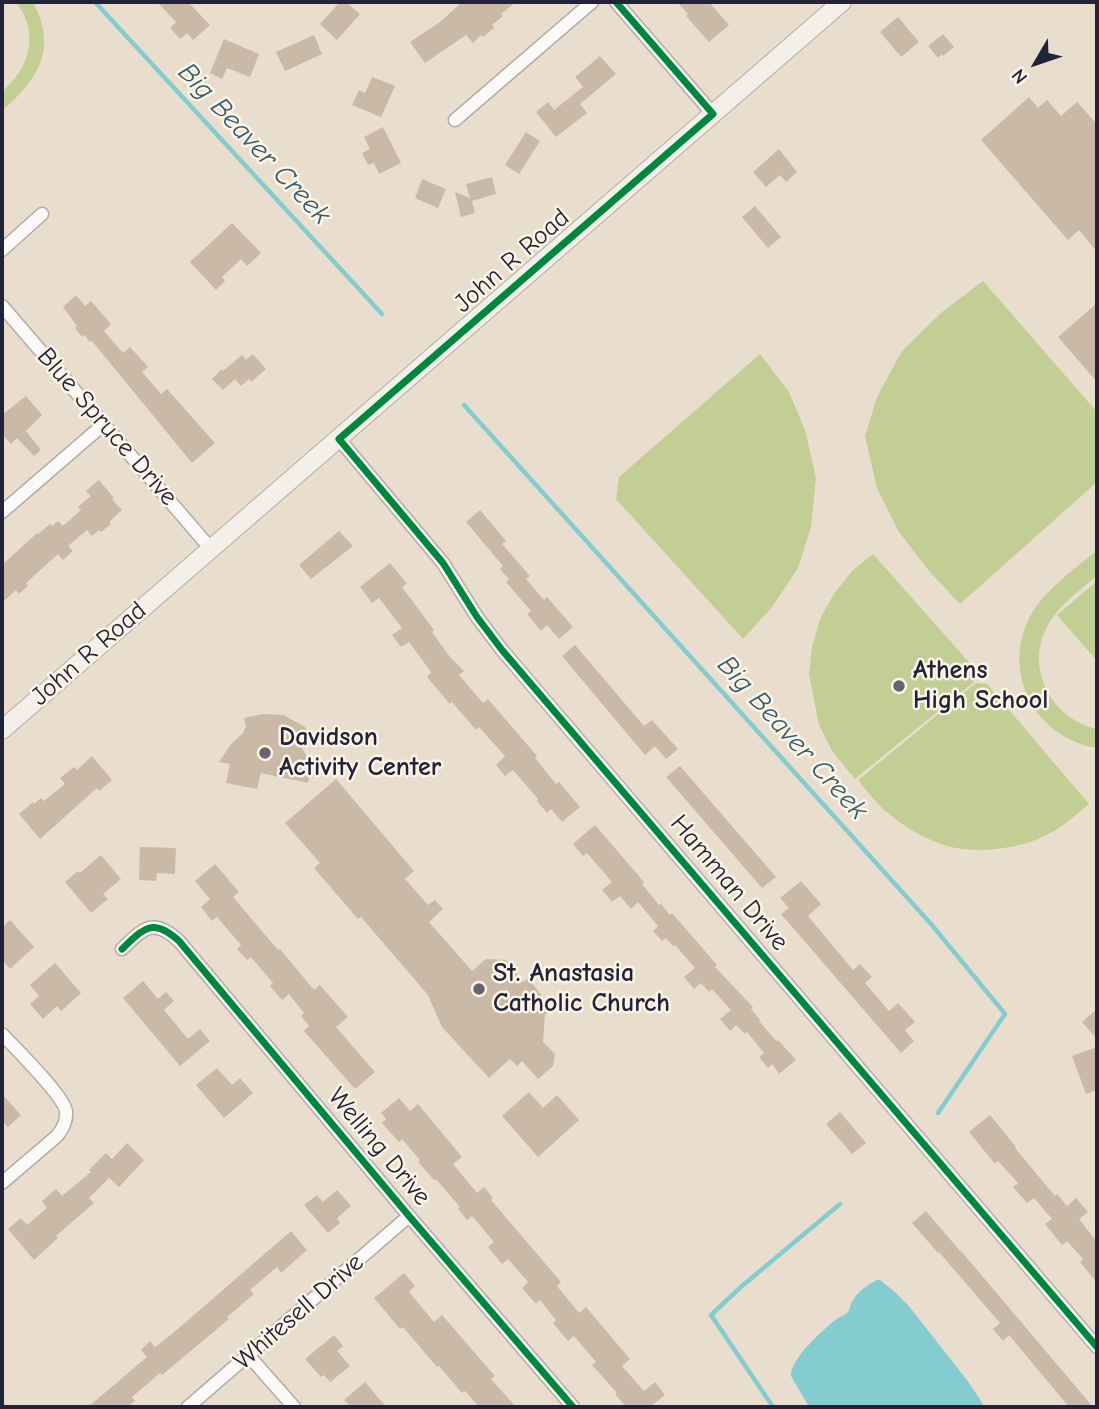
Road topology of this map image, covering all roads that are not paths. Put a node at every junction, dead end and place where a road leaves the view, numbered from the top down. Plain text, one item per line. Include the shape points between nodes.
1 (592, 2) edge
2 (616, 2) edge
3 (842, 2) edge
4 (713, 114) junction
5 (455, 120) dead end
6 (42, 214) dead end
7 (2, 250) edge
8 (2, 306) edge
9 (104, 424) junction
10 (339, 439) junction
11 (2, 512) edge
12 (211, 549) junction
13 (2, 730) edge
14 (122, 949) dead end
15 (2, 1034) edge
16 (2, 1183) edge
17 (409, 1216) junction
18 (1096, 1342) edge
19 (248, 1355) junction
20 (188, 1407) edge
21 (294, 1407) edge
22 (573, 1407) edge

1 - 5 street
2 - 4 street
3 - 4 main road, John R Road
4 - 10 main road, John R Road
6 - 7 street
8 - 9 street, Blue Spruce Drive
9 - 11 street
9 - 12 street, Blue Spruce Drive
10 - 12 main road, John R Road
10 - 18 street, Hamman Drive via 443,563 502,650
12 - 13 main road, John R Road
14 - 17 street, Welling Drive via 153,927 168,931 179,941
15 - 16 street via 60,1098 66,1112 57,1136
17 - 19 street, Whitesell Drive
17 - 22 street, Welling Drive
19 - 20 street, Whitesell Drive
19 - 21 street

